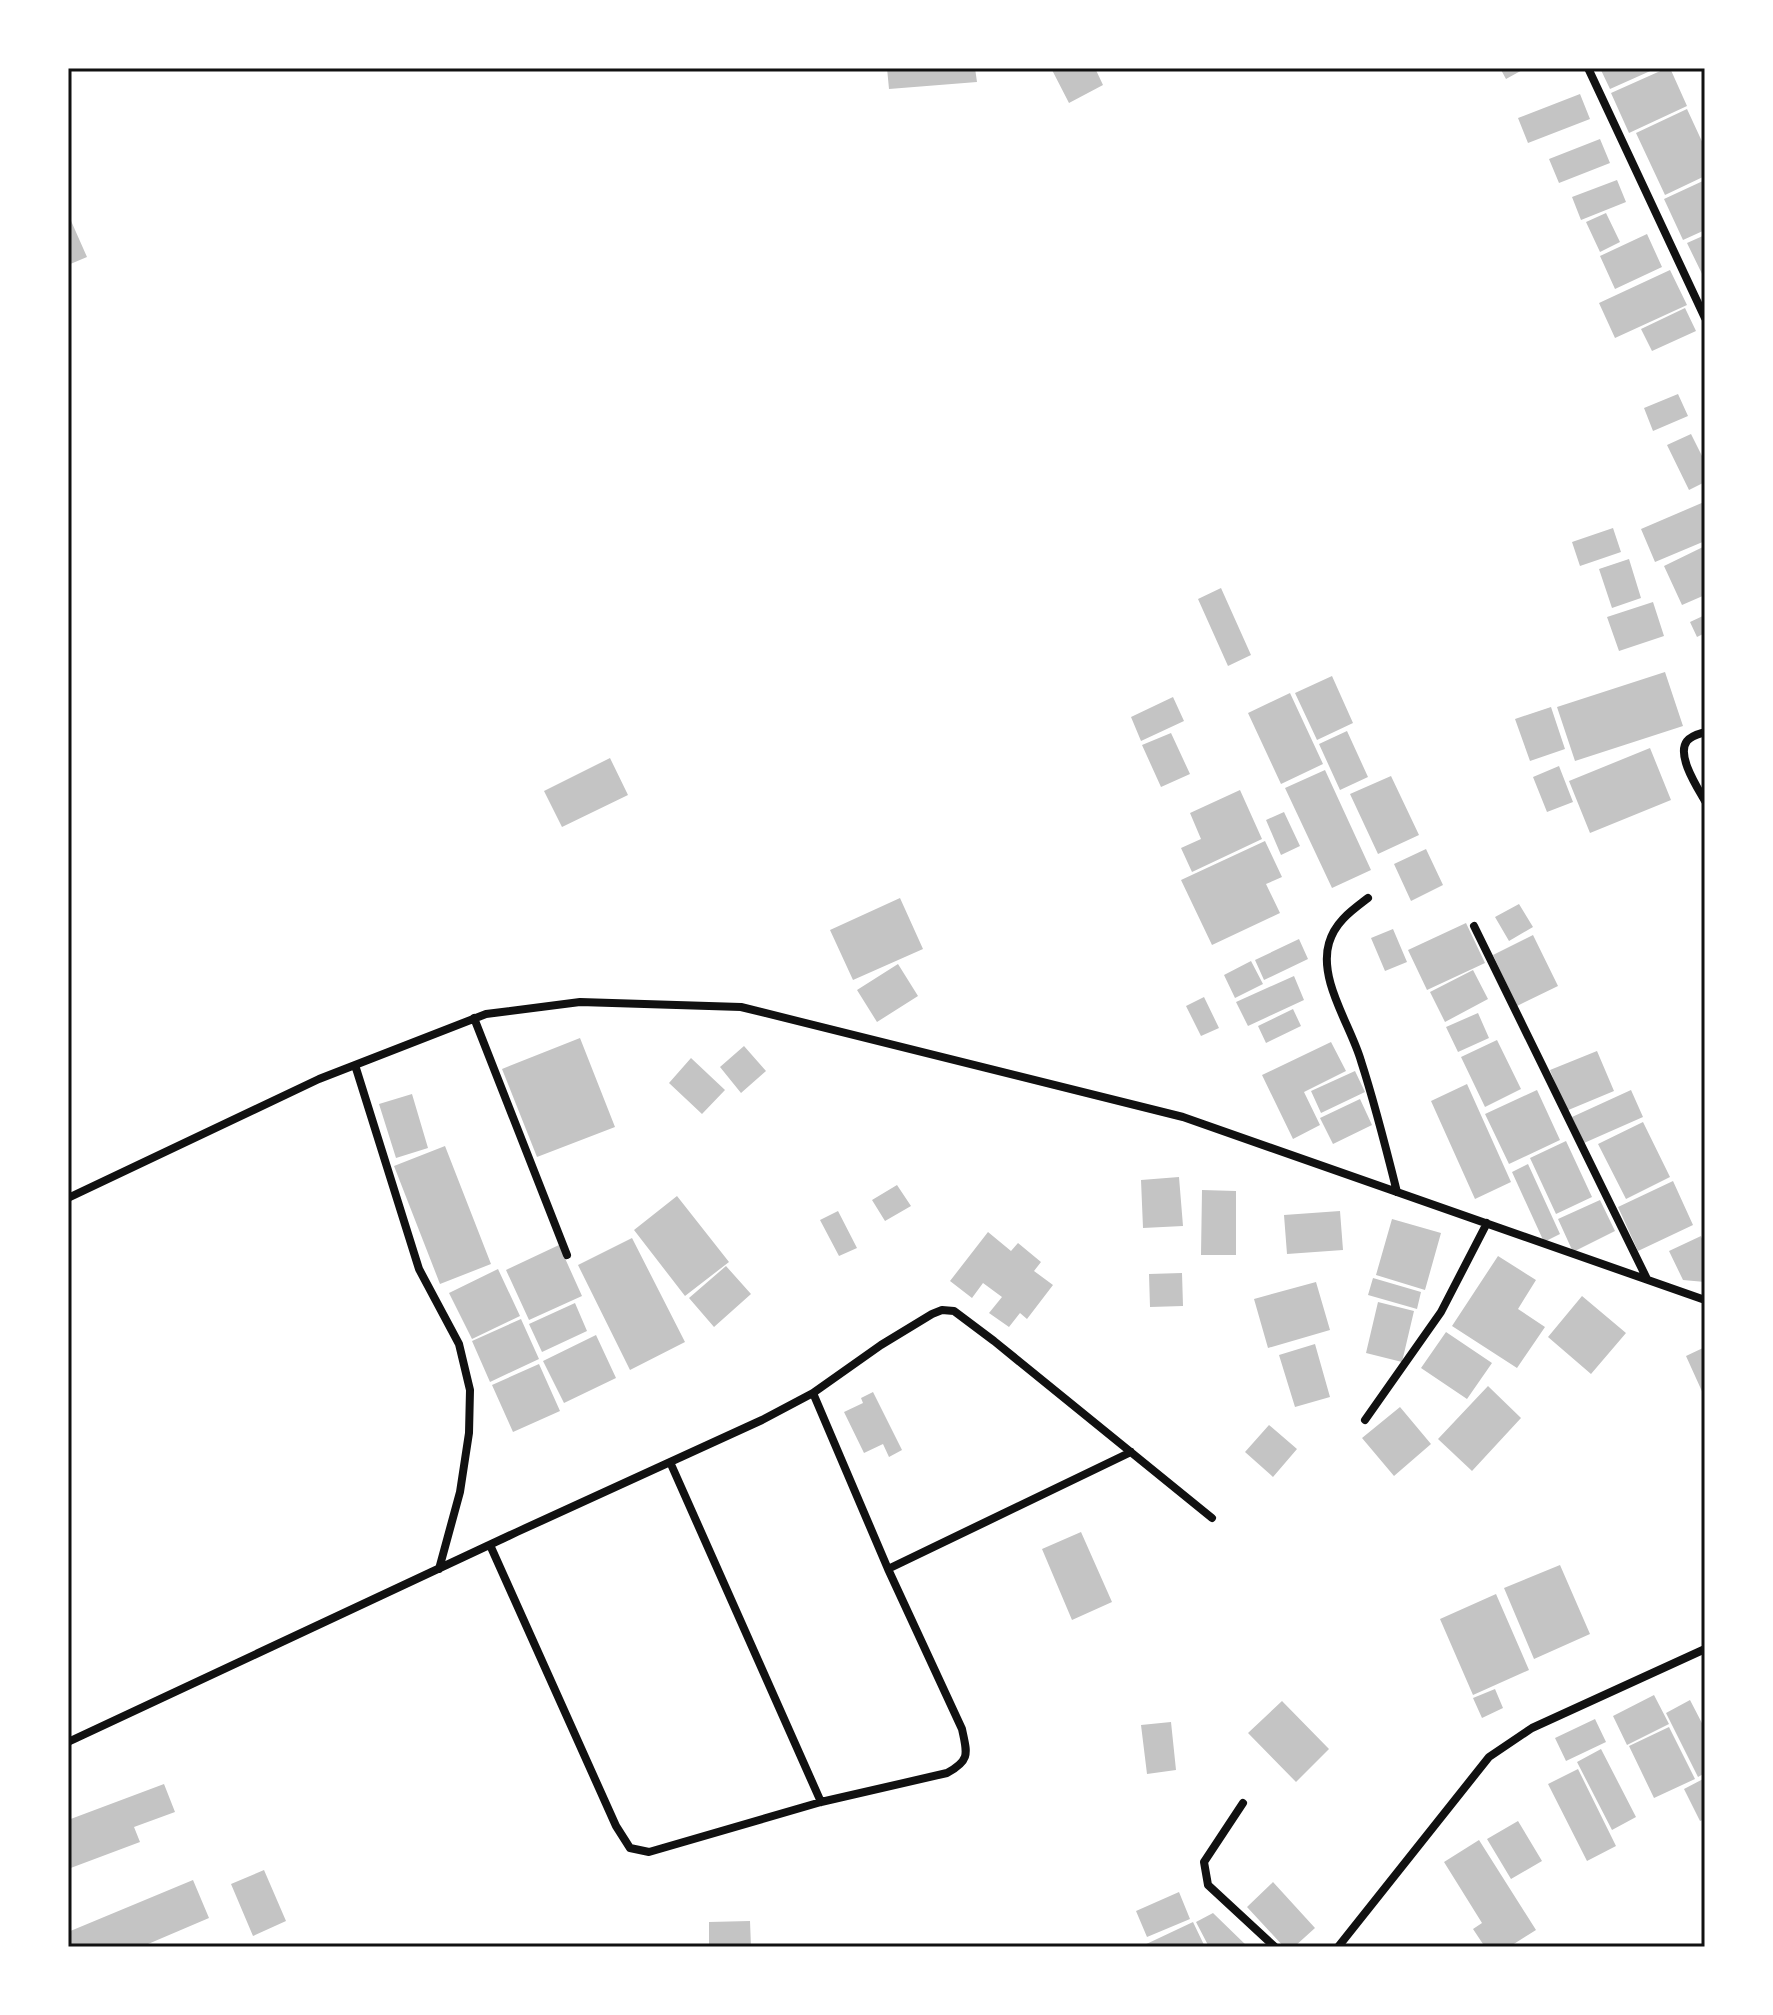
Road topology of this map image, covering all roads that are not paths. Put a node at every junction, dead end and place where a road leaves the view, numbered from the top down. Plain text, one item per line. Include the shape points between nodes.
1 (1588, 68) edge
2 (1705, 318) edge
3 (1705, 732) edge
4 (1705, 801) edge
5 (1368, 898) dead end
6 (1474, 926) dead end
7 (474, 1018) junction
8 (355, 1065) junction
9 (1397, 1192) junction
10 (68, 1198) edge
11 (1487, 1223) junction
12 (567, 1255) dead end
13 (1647, 1279) junction
14 (1705, 1300) edge
15 (813, 1393) junction
16 (1365, 1420) dead end
17 (1131, 1452) junction
18 (670, 1462) junction
19 (1212, 1518) dead end
20 (490, 1545) junction
21 (439, 1569) junction
22 (888, 1569) junction
23 (1705, 1649) edge
24 (68, 1742) edge
25 (821, 1802) junction
26 (1243, 1803) dead end
27 (1275, 1947) edge
28 (1338, 1947) edge

1 - 2 street
3 - 4 street via 1685,743 1684,753
5 - 9 street via 1338,922 1328,945 1327,970 1361,1058
6 - 13 street
7 - 8 street
7 - 9 street via 580,1002 741,1007 1183,1117
7 - 12 street
8 - 10 street
8 - 21 street via 419,1269 459,1344 470,1390 460,1492
9 - 11 street
11 - 13 street
11 - 16 street via 1441,1312
13 - 14 street
15 - 17 street via 932,1314 954,1311
15 - 18 street
15 - 22 street
17 - 19 street
17 - 22 street
18 - 20 street
18 - 25 street
20 - 21 street
20 - 25 street via 630,1848 660,1850
21 - 24 street
22 - 25 street via 962,1729 966,1758 947,1773
23 - 28 street via 1532,1728 1489,1757
26 - 27 street via 1204,1862 1205,1874 1208,1885

